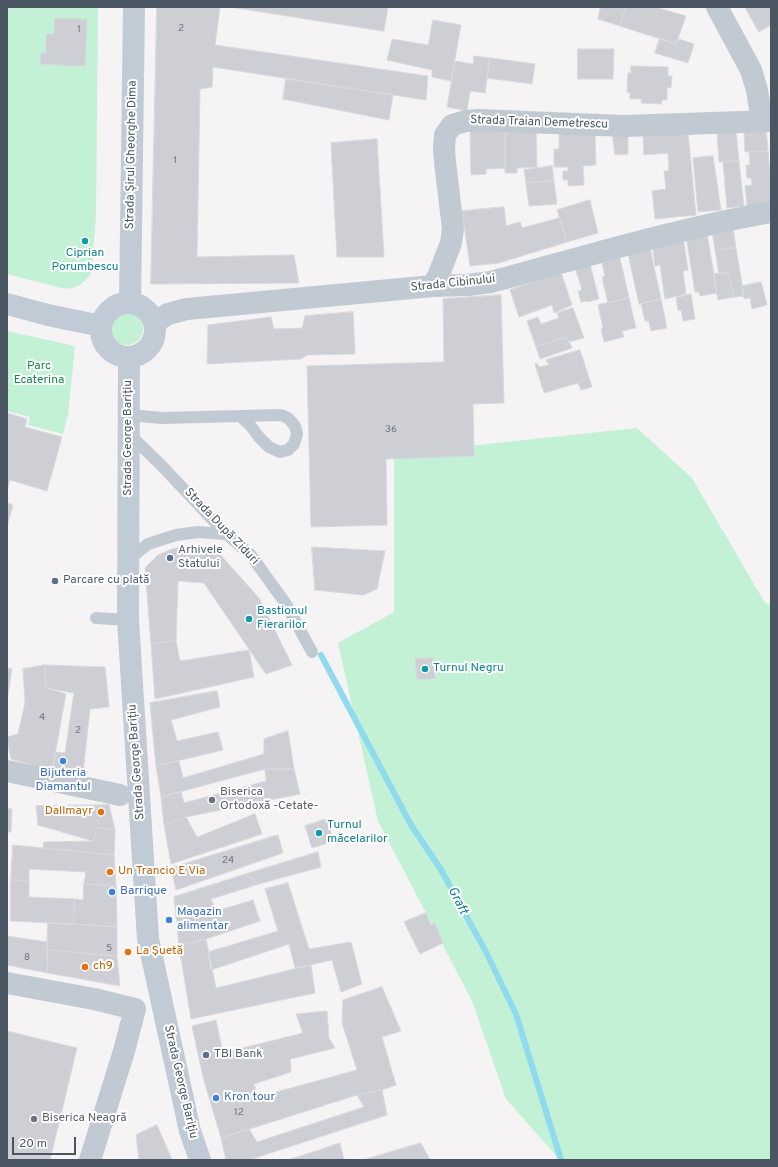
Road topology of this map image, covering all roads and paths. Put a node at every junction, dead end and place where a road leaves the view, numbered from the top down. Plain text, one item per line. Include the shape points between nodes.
1 (134, 7) edge
2 (717, 7) edge
3 (766, 122) edge
4 (771, 212) edge
5 (432, 286) junction
6 (130, 303) junction
7 (7, 304) edge
8 (154, 323) junction
9 (100, 326) junction
10 (128, 357) junction
11 (240, 416) dead end
12 (129, 424) junction
13 (226, 534) junction
14 (129, 559) junction
15 (96, 618) dead end
16 (128, 620) junction
17 (312, 652) dead end
18 (7, 771) edge
19 (120, 795) dead end
20 (7, 983) edge
21 (90, 1160) edge
22 (200, 1160) edge

1 - 6 street, Strada Șirul Gheorghe Dima
2 - 3 street via 751,70
3 - 5 street, Strada Traian Demetrescu via 624,126 479,120 452,125 445,135 444,149 453,229 451,243
4 - 5 street, Strada Cibinului via 655,237 491,282
5 - 8 street, Strada Cibinului via 187,309 168,314
6 - 8 street via 145,309
6 - 9 street via 114,306 103,318
7 - 9 street
8 - 10 street via 152,341 147,348 140,354
9 - 10 street via 104,344 109,350
10 - 12 street, Strada George Barițiu
11 - 12 lane via 162,418
12 - 13 lane, Strada După Ziduri via 161,465
12 - 14 street, Strada George Barițiu
13 - 14 lane via 198,532 176,535 148,544
13 - 17 lane, Strada După Ziduri via 250,554 286,604
14 - 16 street, Strada George Barițiu
15 - 16 lane
16 - 22 street, Strada George Barițiu via 148,939 190,1131
18 - 19 street
20 - 21 street via 135,1009

